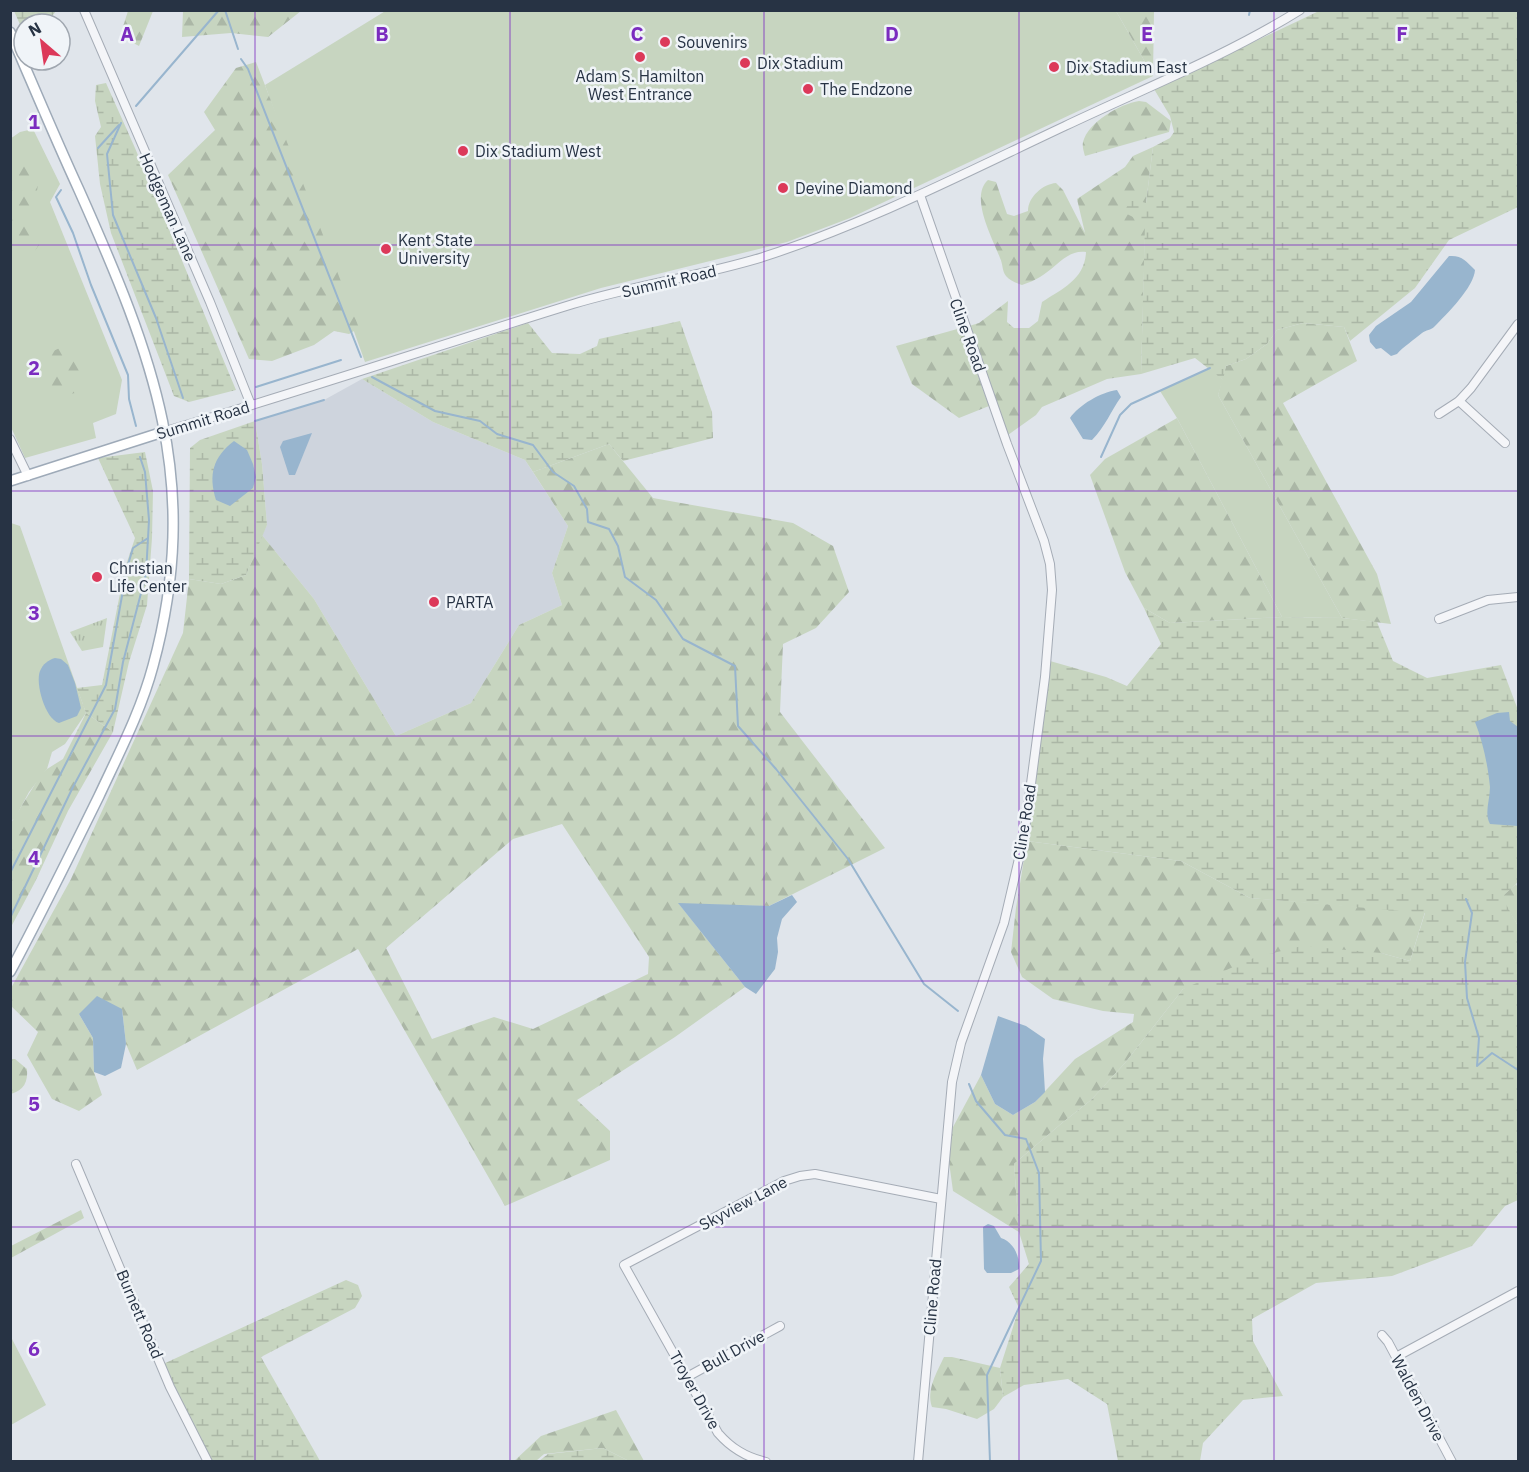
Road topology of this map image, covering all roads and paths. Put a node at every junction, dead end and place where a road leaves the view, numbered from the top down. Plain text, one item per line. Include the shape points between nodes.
1 (84, 10) edge
2 (1300, 10) edge
3 (10, 33) edge
4 (920, 195) junction
5 (1518, 325) edge
6 (1459, 401) junction
7 (251, 405) junction
8 (1439, 414) dead end
9 (166, 431) junction
10 (10, 439) edge
11 (1505, 443) dead end
12 (28, 476) junction
13 (10, 481) edge
14 (1518, 597) edge
15 (1439, 619) dead end
16 (10, 972) edge
17 (76, 1164) dead end
18 (941, 1199) junction
19 (1518, 1291) edge
20 (643, 1298) joint
21 (780, 1326) dead end
22 (1382, 1335) dead end
23 (1396, 1357) junction
24 (687, 1377) junction
25 (208, 1461) edge
26 (766, 1461) edge
27 (918, 1461) edge
28 (1452, 1461) edge

1 - 7 street, Hodgeman Lane
2 - 4 street, Summit Road via 1189,68
3 - 9 main road via 130,310
4 - 7 street, Summit Road via 759,258 578,302
4 - 18 street, Cline Road via 1044,541 1053,590 1024,837 1004,923 953,1075
5 - 6 street
6 - 8 street
6 - 11 street
7 - 9 street, Summit Road
9 - 12 main road, Summit Road
9 - 16 main road via 172,482 173,560 166,615 153,666 122,747
10 - 12 street
12 - 13 main road, Summit Road
14 - 15 street via 1488,600
17 - 25 street, Burnett Road via 170,1387
18 - 20 street, Skyview Lane via 824,1175 792,1177 628,1261 624,1265
18 - 27 street, Cline Road
19 - 23 street
20 - 24 street, Troyer Drive
21 - 24 street, Bull Drive
22 - 23 street, Walden Drive
23 - 28 street, Walden Drive
24 - 26 street, Troyer Drive via 725,1441 748,1457

